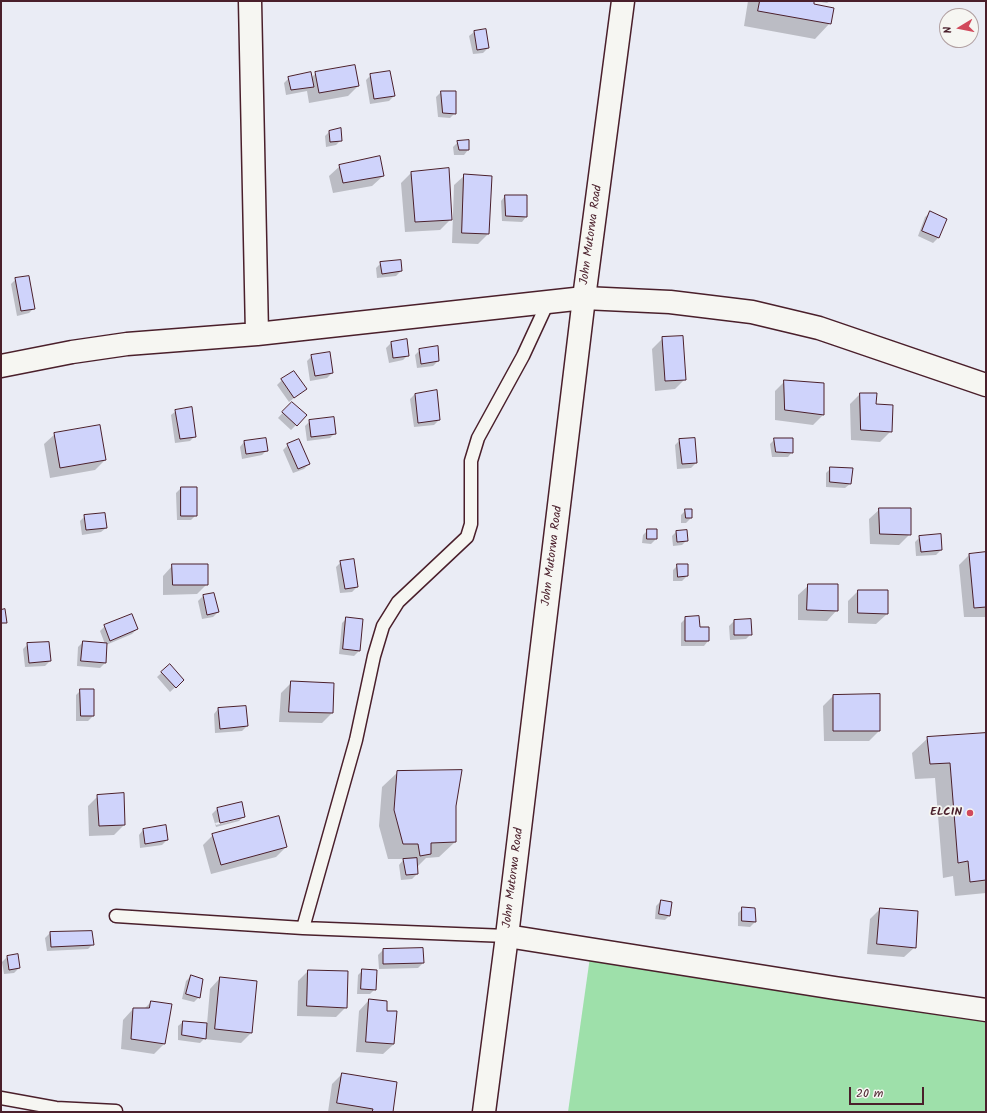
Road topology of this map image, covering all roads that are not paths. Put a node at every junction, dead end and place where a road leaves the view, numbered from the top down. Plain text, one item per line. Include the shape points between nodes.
1 (250, 1) edge
2 (623, 1) edge
3 (584, 298) junction
4 (548, 302) junction
5 (257, 334) junction
6 (1, 366) edge
7 (986, 385) edge
8 (116, 916) dead end
9 (303, 928) junction
10 (507, 936) junction
11 (986, 1010) edge
12 (1, 1098) edge
13 (116, 1111) edge
14 (484, 1112) edge

1 - 5 street
2 - 3 street, John Mutorwa Road
3 - 4 street
3 - 7 street via 670,302 752,312 818,328
3 - 10 street, John Mutorwa Road
4 - 5 street
4 - 9 lane via 523,356 478,438 471,461 471,524 467,537 398,602 383,626 356,740
5 - 6 street via 127,344
8 - 9 lane
9 - 10 lane
10 - 11 street
10 - 14 street, John Mutorwa Road
12 - 13 lane via 56,1108

